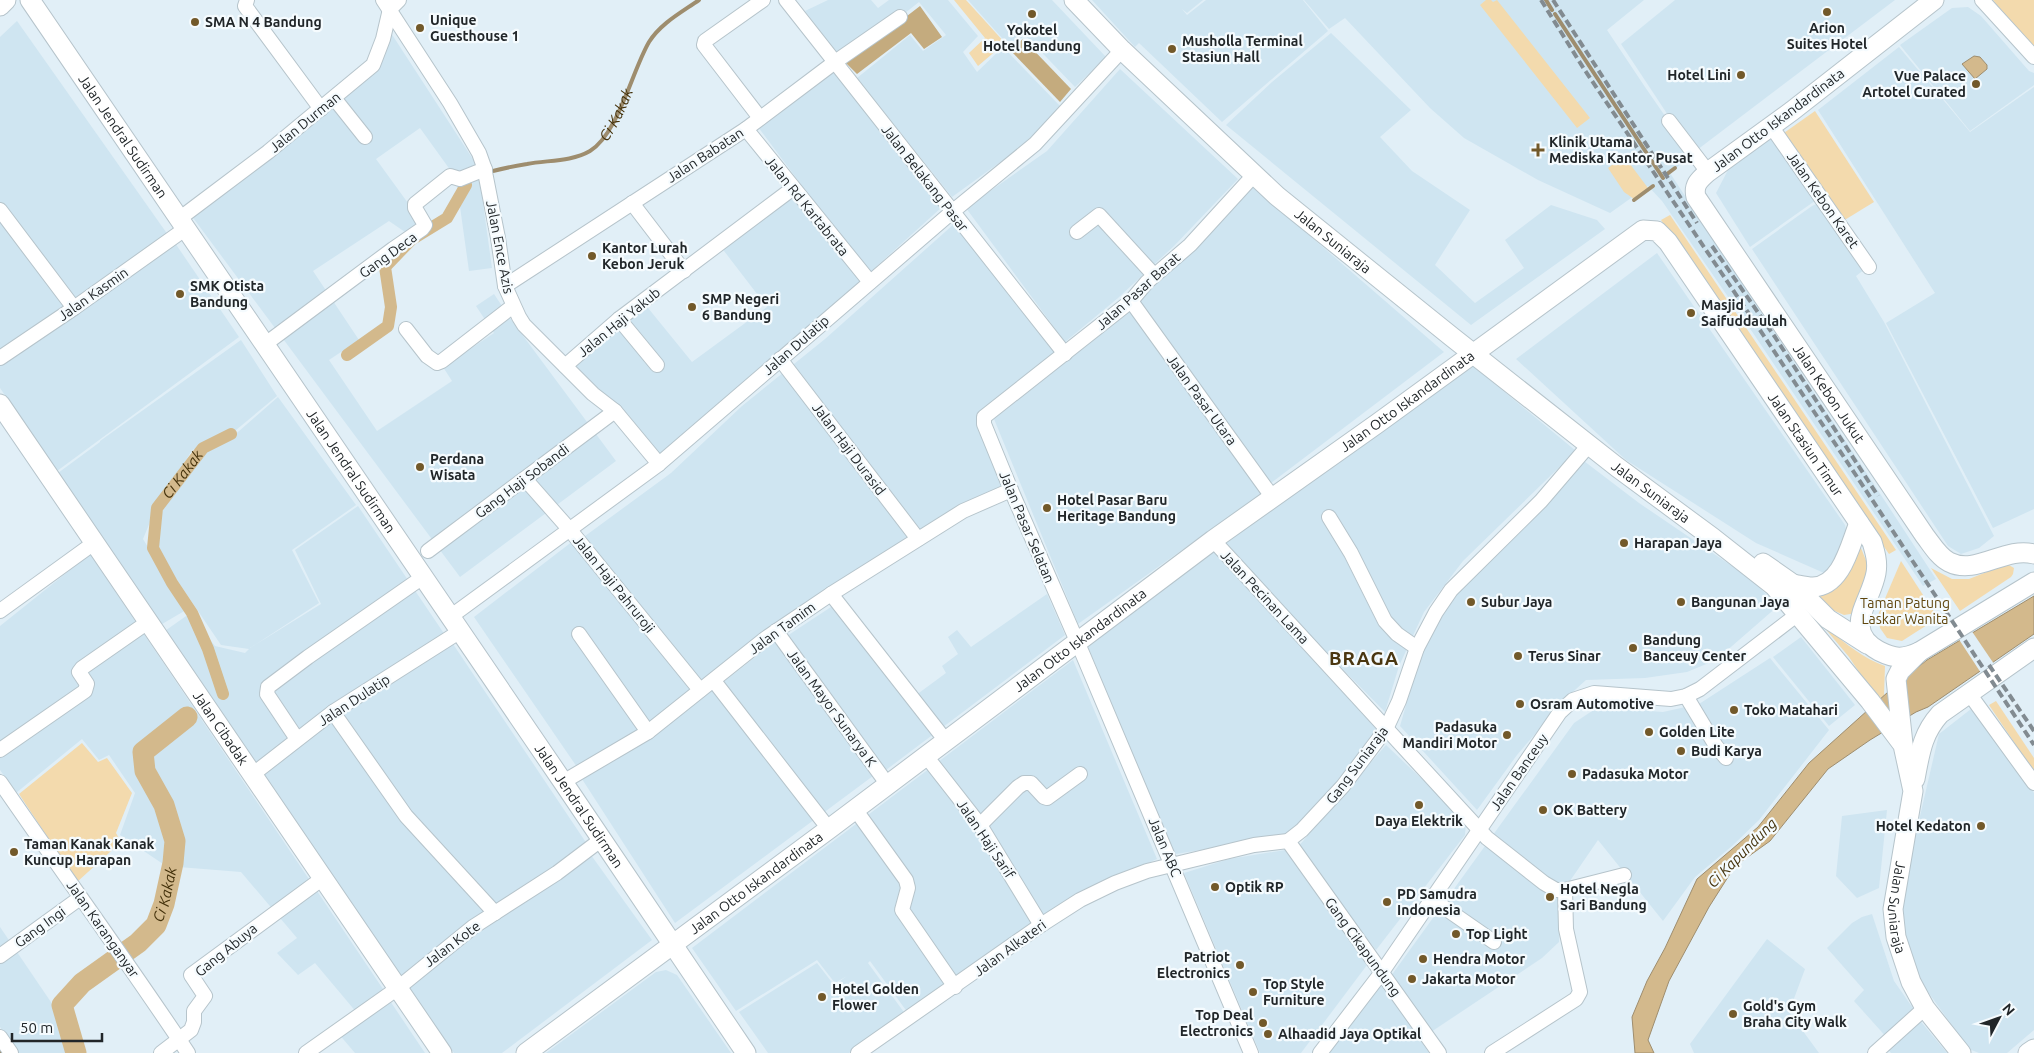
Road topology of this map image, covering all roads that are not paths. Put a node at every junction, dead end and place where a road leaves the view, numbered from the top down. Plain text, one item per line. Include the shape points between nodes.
1 (6, 0) edge
2 (30, 0) edge
3 (247, 0) edge
4 (763, 0) edge
5 (786, 0) edge
6 (1074, 0) edge
7 (1934, 0) edge
8 (1982, 0) edge
9 (391, 3) edge
10 (0, 6) edge
11 (900, 17) dead end
12 (1122, 50) junction
13 (2034, 58) edge
14 (835, 62) junction
15 (334, 98) junction
16 (321, 109) junction
17 (760, 118) junction
18 (1669, 121) dead end
19 (746, 129) junction
20 (1774, 130) junction
21 (364, 137) dead end
22 (484, 169) junction
23 (1708, 172) junction
24 (1254, 175) junction
25 (1696, 187) joint
26 (792, 189) junction
27 (632, 203) junction
28 (0, 210) edge
29 (952, 212) junction
30 (182, 224) junction
31 (1077, 232) dead end
32 (1638, 233) joint
33 (1869, 267) dead end
34 (684, 271) junction
35 (1154, 275) junction
36 (870, 282) junction
37 (505, 286) junction
38 (1131, 301) junction
39 (513, 306) junction
40 (74, 308) junction
41 (619, 319) junction
42 (406, 329) dead end
43 (264, 346) junction
44 (1474, 353) junction
45 (1065, 354) junction
46 (0, 358) edge
47 (780, 359) junction
48 (657, 365) dead end
49 (565, 366) junction
50 (0, 404) edge
51 (615, 411) junction
52 (988, 412) joint
53 (1589, 445) junction
54 (659, 464) junction
55 (524, 479) junction
56 (1011, 490) junction
57 (1273, 498) junction
58 (1328, 517) dead end
59 (1859, 523) junction
60 (570, 530) junction
61 (1714, 538) junction
62 (918, 539) junction
63 (1213, 540) junction
64 (94, 543) junction
65 (428, 551) dead end
66 (2034, 554) edge
67 (1987, 561) junction
68 (423, 577) junction
69 (1793, 584) junction
70 (2030, 584) edge
71 (831, 594) junction
72 (0, 610) edge
73 (1798, 614) junction
74 (148, 622) junction
75 (454, 624) junction
76 (776, 631) junction
77 (579, 634) dead end
78 (1078, 641) junction
79 (1870, 646) junction
80 (1416, 648) junction
81 (2034, 648) edge
82 (1919, 652) junction
83 (714, 681) junction
84 (700, 690) junction
85 (1968, 692) junction
86 (1686, 696) junction
87 (333, 712) junction
88 (1386, 728) junction
89 (648, 732) junction
90 (1899, 734) junction
91 (297, 739) junction
92 (946, 741) junction
93 (0, 750) edge
94 (926, 756) junction
95 (1726, 758) dead end
96 (1080, 774) dead end
97 (252, 775) junction
98 (0, 782) edge
99 (563, 782) junction
100 (2034, 782) edge
101 (888, 785) junction
102 (1913, 791) junction
103 (855, 810) junction
104 (980, 825) junction
105 (829, 829) junction
106 (1479, 829) junction
107 (602, 839) junction
108 (1288, 841) junction
109 (1172, 865) junction
110 (1624, 875) dead end
111 (322, 878) junction
112 (1565, 890) junction
113 (80, 898) junction
114 (1432, 899) junction
115 (495, 913) junction
116 (1041, 925) junction
117 (1494, 942) dead end
118 (671, 944) junction
119 (0, 956) edge
120 (1382, 972) junction
121 (955, 987) junction
122 (398, 988) junction
123 (1925, 1008) junction
124 (0, 1037) edge
125 (179, 1039) junction
126 (2034, 1049) edge
127 (11, 1053) edge
128 (161, 1053) edge
129 (188, 1053) edge
130 (306, 1053) edge
131 (442, 1053) edge
132 (526, 1053) edge
133 (746, 1053) edge
134 (858, 1053) edge
135 (1251, 1053) edge
136 (1320, 1053) edge
137 (1439, 1053) edge
138 (1492, 1053) edge
139 (1875, 1053) edge
140 (1961, 1053) edge
141 (2028, 1053) edge

1 - 10 main road
2 - 30 main road, Jalan Jendral Sudirman
3 - 16 street via 245,6
4 - 17 street via 705,41 704,45
5 - 14 street, Jalan Belakang Pasar
6 - 12 main road, Jalan Suniaraja
7 - 20 main road, Jalan Otto Iskandardinata
8 - 13 street
9 - 15 street, Jalan Durman via 373,65
9 - 22 street, Jalan Ence Azis via 467,130
11 - 14 street, Jalan Babatan
12 - 24 main road, Jalan Suniaraja
12 - 29 street, Jalan Dulatip via 1035,144
14 - 17 street, Jalan Babatan
14 - 29 street, Jalan Belakang Pasar
15 - 16 street, Jalan Durman
15 - 21 street
16 - 30 street, Jalan Durman
17 - 19 street, Jalan Babatan
18 - 23 street
19 - 26 street, Jalan Rd Kartabrata
19 - 27 street, Jalan Babatan
20 - 23 main road, Jalan Otto Iskandardinata
20 - 33 street, Jalan Kebon Karet
22 - 37 street, Jalan Ence Azis
22 - 43 street, Gang Deca via 460,179 450,176 437,186 415,204 424,224 422,229
23 - 25 main road, Jalan Otto Iskandardinata
24 - 35 street, Jalan Pasar Barat via 1190,245
24 - 44 main road, Jalan Suniaraja
25 - 67 main road, Jalan Kebon Jukut via 1696,197 1934,548 1948,562 1960,566
26 - 34 street, Jalan Haji Yakub
26 - 36 street, Jalan Rd Kartabrata
27 - 34 street
27 - 37 street, Jalan Babatan
28 - 40 street
29 - 36 street, Jalan Dulatip
29 - 45 street, Jalan Belakang Pasar
30 - 40 street, Jalan Kasmin
30 - 43 main road, Jalan Jendral Sudirman
31 - 35 street via 1099,215
32 - 44 main road, Jalan Otto Iskandardinata
32 - 59 main road, Jalan Stasiun Timur via 1650,230 1668,242
34 - 41 street, Jalan Haji Yakub
35 - 38 street, Jalan Pasar Barat
36 - 47 street, Jalan Dulatip
37 - 39 street, Jalan Ence Azis
38 - 45 street, Jalan Pasar Barat
38 - 57 street, Jalan Pasar Utara
39 - 42 street via 437,363 427,356
39 - 49 street, Jalan Ence Azis via 524,325
40 - 46 street, Jalan Kasmin
41 - 48 street
41 - 49 street, Jalan Haji Yakub
43 - 68 main road, Jalan Jendral Sudirman
44 - 53 main road, Jalan Suniaraja
44 - 57 main road, Jalan Otto Iskandardinata
45 - 52 street, Jalan Pasar Barat
47 - 54 street, Jalan Dulatip
47 - 62 street, Jalan Haji Durasid
49 - 51 street, Jalan Ence Azis
50 - 64 main road, Jalan Cibadak
51 - 54 street, Jalan Ence Azis
51 - 55 street, Gang Haji Sobandi
52 - 56 street, Jalan Pasar Selatan via 984,424
53 - 61 main road, Jalan Suniaraja
53 - 80 street, Gang Suniaraja via 1541,501 1451,590
54 - 60 street, Jalan Dulatip
55 - 60 street, Jalan Haji Pahruroji
55 - 65 street, Gang Haji Sobandi
56 - 62 street, Jalan Tamim via 963,511
56 - 78 street, Jalan Pasar Selatan
57 - 63 main road, Jalan Otto Iskandardinata
58 - 80 street via 1351,553 1385,621
59 - 69 main road via 1838,573 1826,584 1813,587
59 - 79 main road, Jalan Stasiun Timur via 1872,542 1876,559 1876,572 1859,623 1861,633
60 - 75 street, Jalan Dulatip
60 - 84 street, Jalan Haji Pahruroji
61 - 69 main road via 1730,543
61 - 73 main road, Jalan Suniaraja via 1774,586
62 - 71 street, Jalan Tamim
63 - 78 main road, Jalan Otto Iskandardinata
63 - 88 street, Jalan Pecinan Lama
64 - 72 street
64 - 74 main road, Jalan Cibadak
66 - 67 main road, Jalan Kebon Jukut via 2012,553
67 - 70 main road, Jalan Kebon Jukut via 2019,560 2027,570
68 - 75 main road, Jalan Jendral Sudirman
68 - 91 street via 268,687 267,694
69 - 79 main road via 1828,619
70 - 82 main road
71 - 76 street, Jalan Tamim
71 - 92 street
73 - 86 street, Jalan Banceuy via 1700,690
73 - 90 main road, Jalan Suniaraja
74 - 93 street via 82,668 79,672 87,684 85,691
74 - 97 main road, Jalan Cibadak
75 - 87 street, Jalan Dulatip
75 - 99 main road, Jalan Jendral Sudirman
76 - 83 street, Jalan Tamim
76 - 101 street, Jalan Mayor Sunarya K
77 - 89 street
78 - 92 main road, Jalan Otto Iskandardinata
78 - 109 street, Jalan ABC
79 - 82 main road via 1904,658
80 - 88 street, Gang Suniaraja via 1400,701
81 - 85 main road
82 - 90 main road via 1896,679
83 - 84 street, Jalan Tamim
83 - 105 street
84 - 89 street, Jalan Tamim
85 - 100 street
85 - 102 main road via 1929,726
86 - 95 street
86 - 106 street, Jalan Banceuy via 1671,699 1594,693 1573,700 1560,712
87 - 91 street, Jalan Dulatip
87 - 115 street via 406,816
88 - 106 street, Jalan Pecinan Lama
88 - 108 street, Gang Suniaraja via 1322,810
89 - 99 street, Jalan Tamim
90 - 102 main road, Jalan Suniaraja
91 - 97 street, Jalan Dulatip
92 - 94 main road, Jalan Otto Iskandardinata
94 - 101 main road, Jalan Otto Iskandardinata
94 - 104 street, Jalan Haji Sarif
96 - 104 street via 1047,798 1031,783 1024,783
97 - 111 main road, Jalan Cibadak
98 - 113 street, Jalan Karanganyar
99 - 107 main road, Jalan Jendral Sudirman
101 - 103 main road, Jalan Otto Iskandardinata
102 - 123 main road, Jalan Suniaraja via 1893,920 1902,960
103 - 105 main road, Jalan Otto Iskandardinata
103 - 121 street via 906,880 908,888 902,910
104 - 116 street, Jalan Haji Sarif
105 - 118 main road, Jalan Otto Iskandardinata
106 - 112 street, Jalan Pecinan Lama via 1544,883 1556,890
106 - 114 street, Jalan Banceuy
107 - 115 street, Jalan Kote
107 - 118 main road, Jalan Jendral Sudirman
108 - 109 street via 1254,845
108 - 120 street, Gang Cikapundung
109 - 116 street, Jalan Alkateri via 1115,883
109 - 135 street, Jalan ABC
110 - 112 street
111 - 122 main road, Jalan Cibadak
111 - 125 street, Gang Abuya via 191,975 205,996 194,1011 191,1030
112 - 138 street via 1566,929 1580,992 1576,999
113 - 119 street, Gang Ingi
113 - 125 street, Jalan Karanganyar
114 - 117 street
114 - 120 street, Jalan Banceuy
115 - 122 street, Jalan Kote via 446,947
116 - 121 street, Jalan Alkateri
118 - 132 main road, Jalan Otto Iskandardinata
118 - 133 main road, Jalan Jendral Sudirman
120 - 136 street, Jalan Banceuy
120 - 137 street, Gang Cikapundung
121 - 134 street, Jalan Alkateri
122 - 130 street, Jalan Kote
122 - 131 main road, Jalan Cibadak
123 - 139 street
123 - 140 main road, Jalan Suniaraja
124 - 127 street
125 - 128 street
125 - 129 street, Jalan Karanganyar
126 - 141 main road

